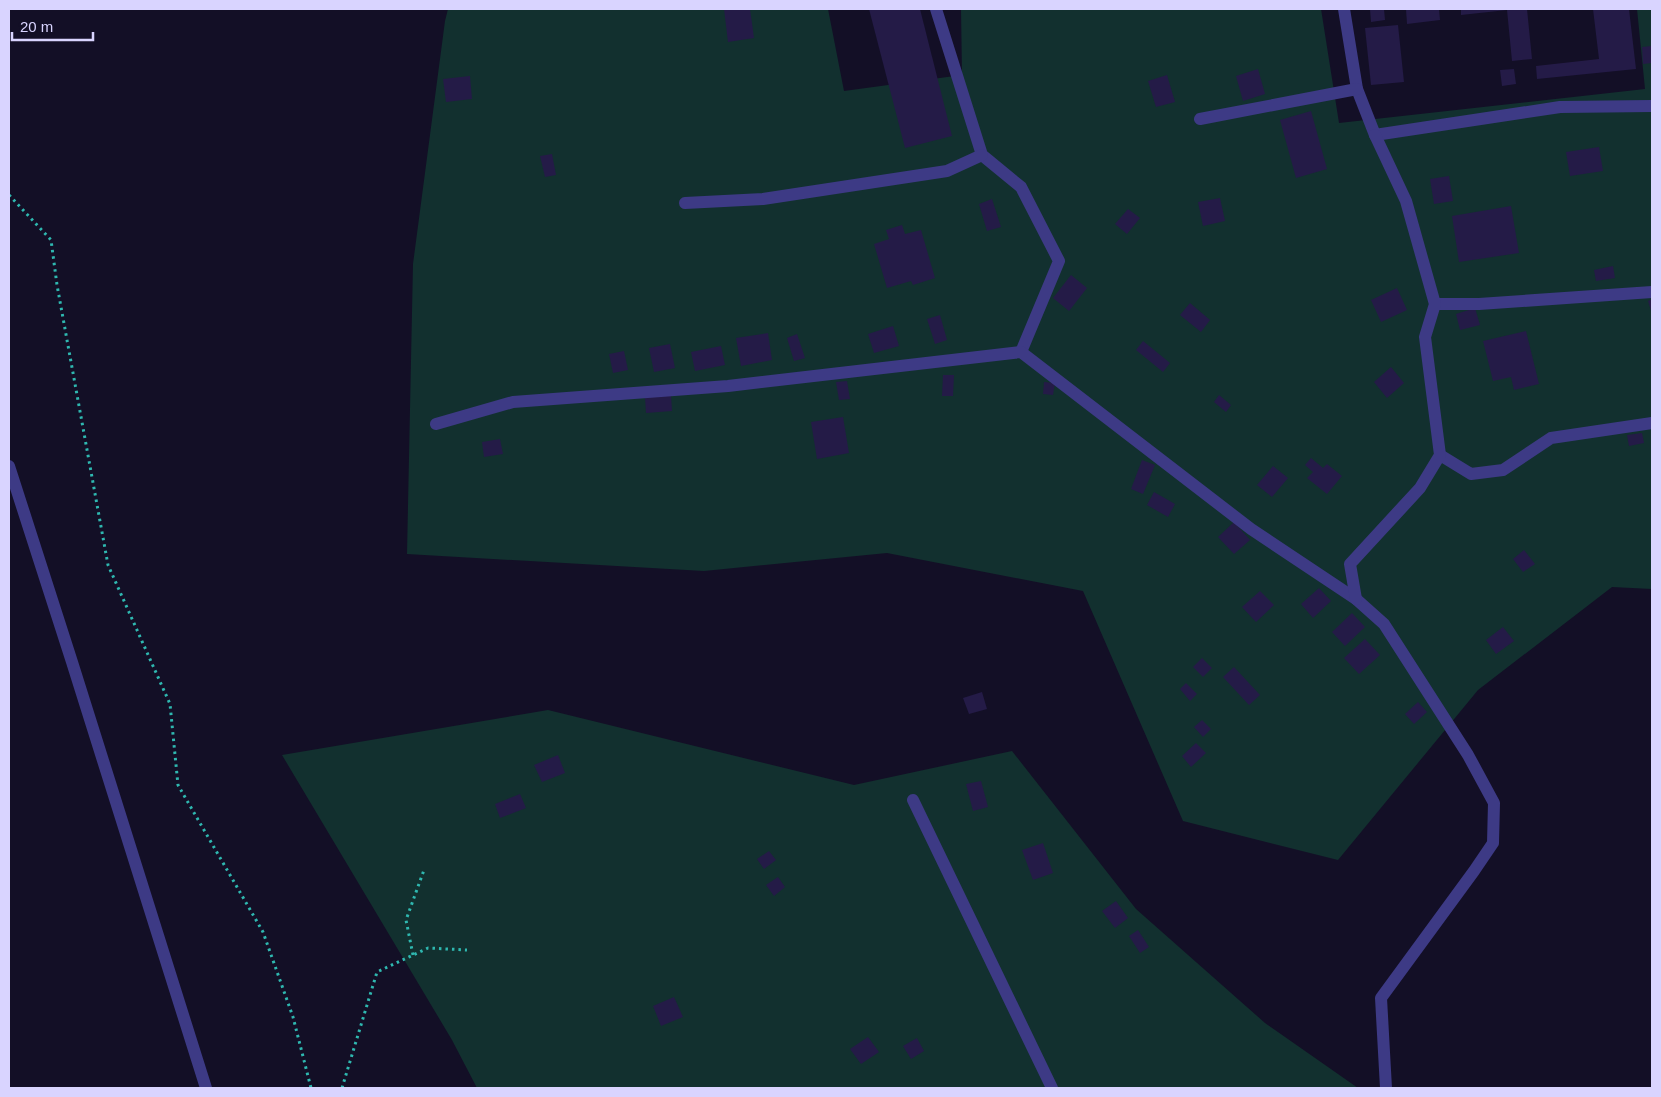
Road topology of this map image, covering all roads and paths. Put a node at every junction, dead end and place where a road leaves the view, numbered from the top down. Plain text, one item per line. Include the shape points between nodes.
1 (936, 9) edge
2 (1344, 9) edge
3 (1357, 89) junction
4 (1652, 106) edge
5 (1200, 119) dead end
6 (1374, 135) junction
7 (982, 155) junction
8 (9, 195) edge
9 (685, 203) dead end
10 (1652, 292) edge
11 (1435, 304) junction
12 (1021, 352) junction
13 (1652, 423) edge
14 (436, 424) dead end
15 (1440, 455) junction
16 (9, 466) edge
17 (1356, 599) junction
18 (913, 800) dead end
19 (424, 870) dead end
20 (467, 950) dead end
21 (413, 955) junction
22 (206, 1088) edge
23 (311, 1088) edge
24 (342, 1088) edge
25 (1052, 1088) edge
26 (1386, 1088) edge

1 - 7 street
2 - 3 street
3 - 5 street
3 - 6 street
4 - 6 street via 1560,107
6 - 11 street via 1406,200
7 - 9 street via 947,171 762,199
7 - 12 street via 1021,187 1059,261
8 - 23 path via 51,240 108,565 170,704 178,785 263,932 293,1017
10 - 11 street
11 - 15 street via 1425,337
12 - 14 street via 728,386 513,402
12 - 17 street via 1251,529
13 - 15 street via 1551,438 1503,470 1471,474
15 - 17 street via 1420,488 1350,564
16 - 22 street
17 - 26 street via 1384,624 1468,755 1494,803 1493,843 1381,998
18 - 25 street
19 - 21 path via 406,920
20 - 21 path via 428,948
21 - 24 path via 377,972

